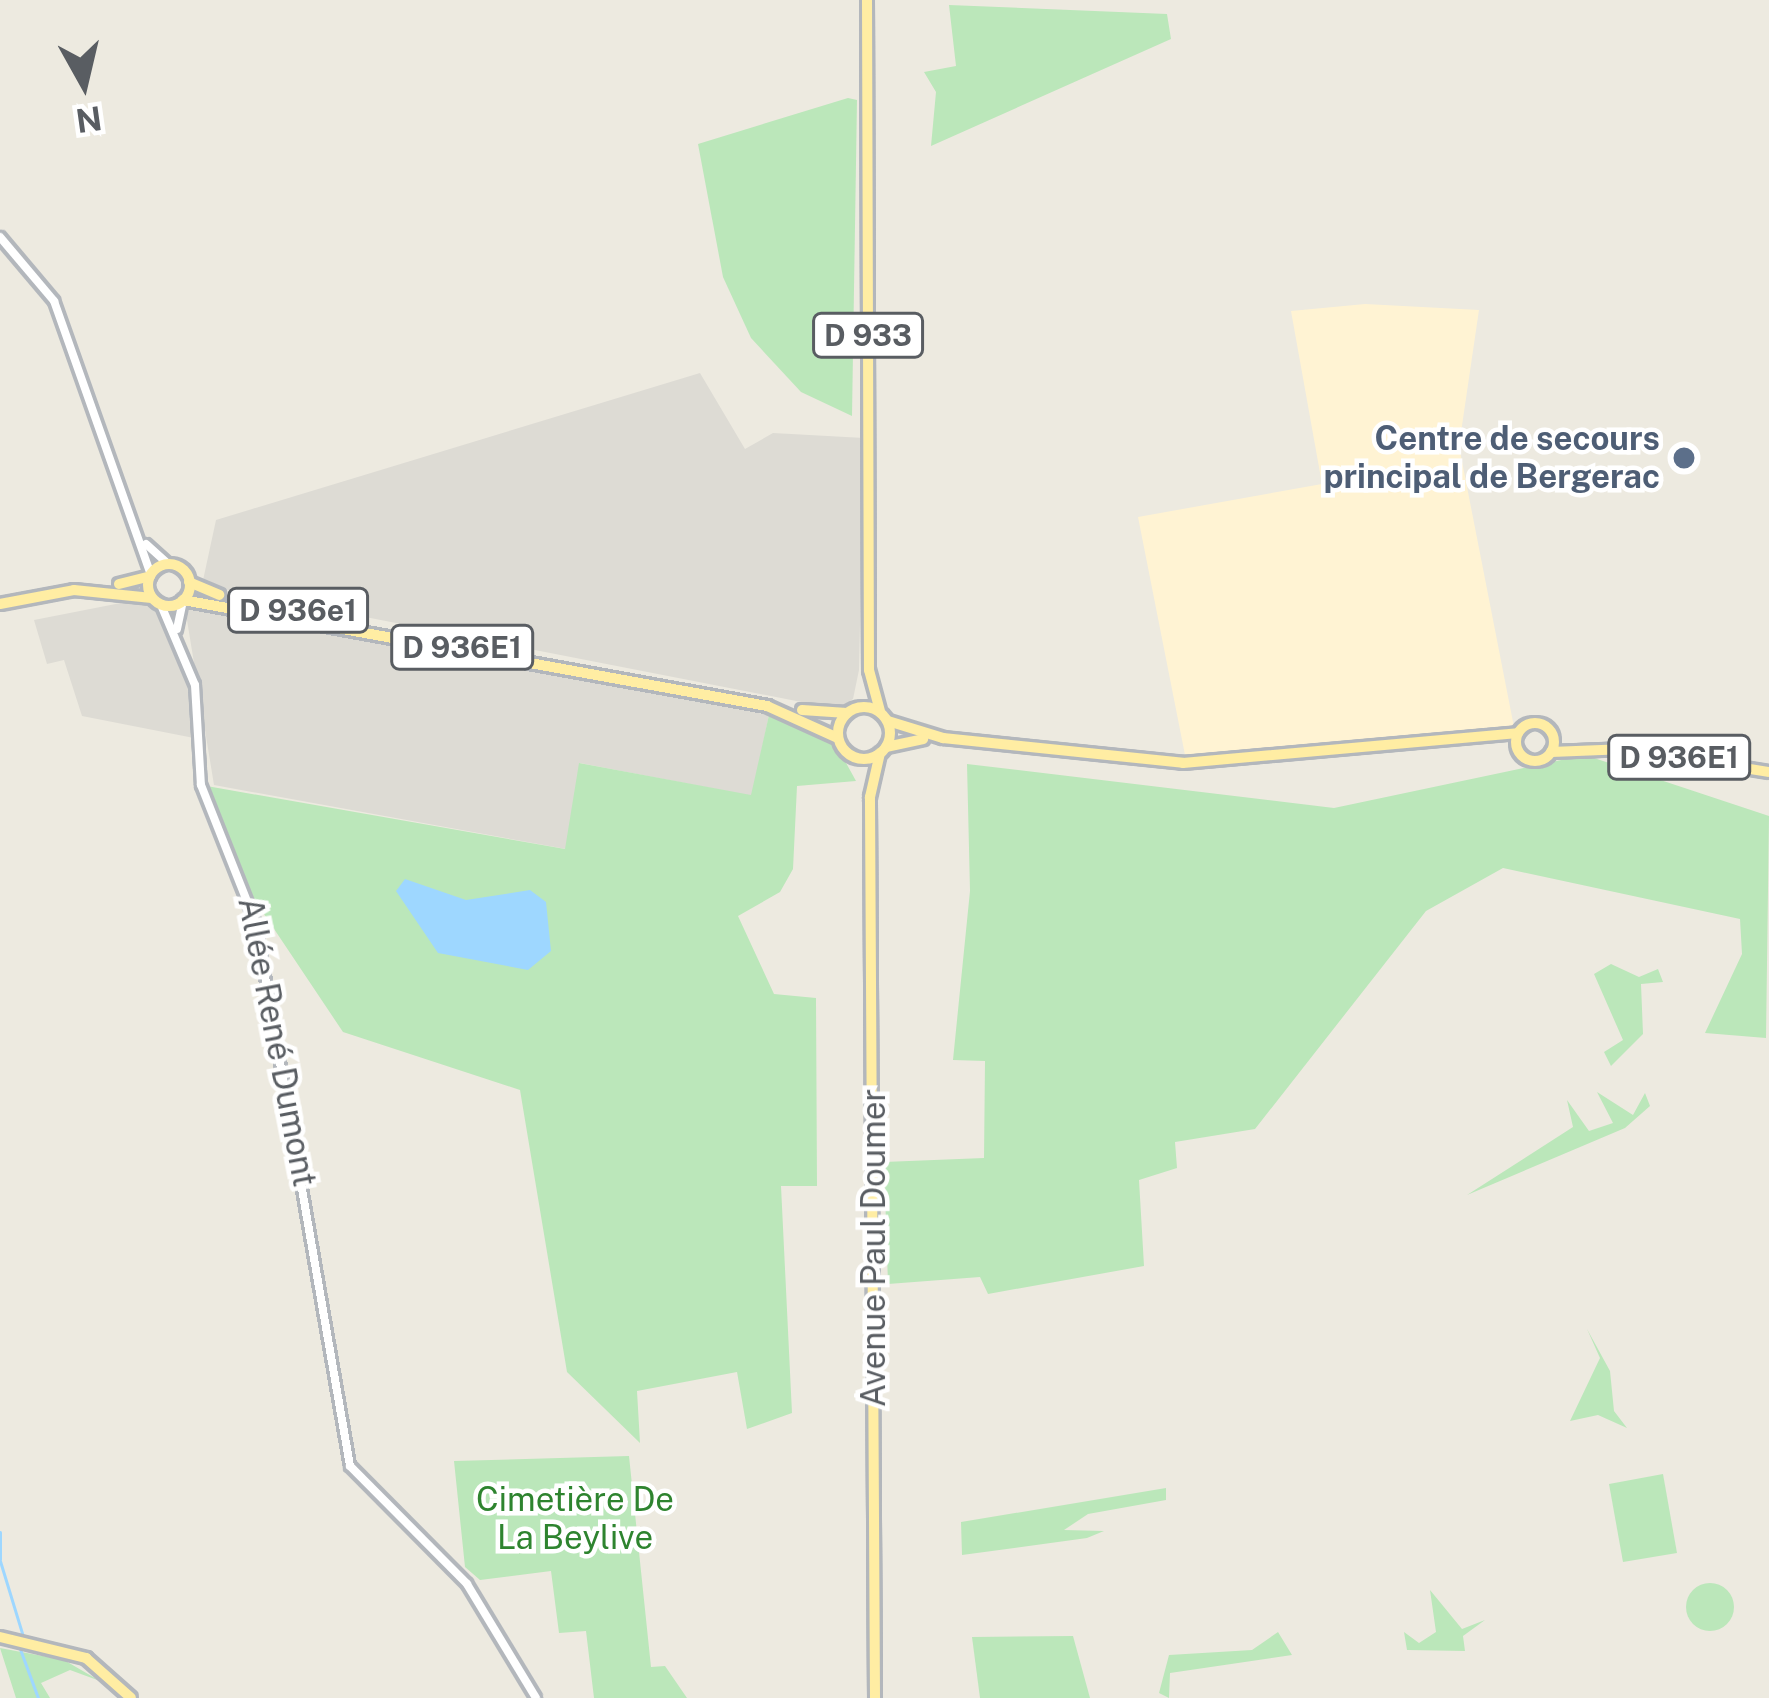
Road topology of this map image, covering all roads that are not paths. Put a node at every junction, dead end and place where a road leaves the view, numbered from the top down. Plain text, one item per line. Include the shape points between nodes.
1 (867, 0) edge
2 (0, 237) edge
3 (146, 543) junction
4 (169, 565) junction
5 (151, 575) junction
6 (189, 581) junction
7 (183, 600) junction
8 (0, 601) edge
9 (157, 601) junction
10 (177, 630) junction
11 (409, 632) joint
12 (868, 670) junction
13 (850, 711) junction
14 (884, 716) junction
15 (1518, 734) junction
16 (1551, 734) junction
17 (838, 738) junction
18 (943, 738) junction
19 (1482, 745) junction
20 (1588, 746) junction
21 (884, 750) junction
22 (1519, 752) junction
23 (1551, 752) junction
24 (854, 757) junction
25 (1769, 772) edge
26 (870, 797) junction
27 (0, 1637) edge
28 (131, 1698) edge
29 (536, 1698) edge
30 (875, 1698) edge

1 - 12 main road, D 933
2 - 3 street via 54,301
3 - 4 street
3 - 5 street
4 - 5 main road
4 - 6 main road
5 - 8 main road
5 - 9 main road
6 - 7 main road
6 - 11 main road, D 936e1
7 - 9 main road
7 - 10 street, Allée René Dumont
7 - 17 main road, D 936E1 via 767,706
8 - 9 main road via 88,589
9 - 10 street, Allée René Dumont
10 - 29 street, Allée René Dumont via 198,703 201,785 256,924 349,1463 363,1492 467,1584
11 - 13 main road, D 936E1
12 - 13 main road, D 933
12 - 14 main road, D 933
13 - 14 main road
13 - 17 main road
14 - 18 main road
14 - 21 main road
15 - 16 main road via 1533,724
15 - 19 main road
15 - 22 main road
16 - 20 main road, D 936E1
16 - 23 main road
17 - 24 main road
18 - 19 main road via 1183,763
18 - 21 main road
19 - 22 main road
20 - 23 main road, D 936E1
20 - 25 main road, D 936E1
21 - 24 main road
21 - 26 main road
22 - 23 main road via 1534,761
24 - 26 main road
26 - 30 main road, Avenue Paul Doumer
27 - 28 main road via 86,1658

